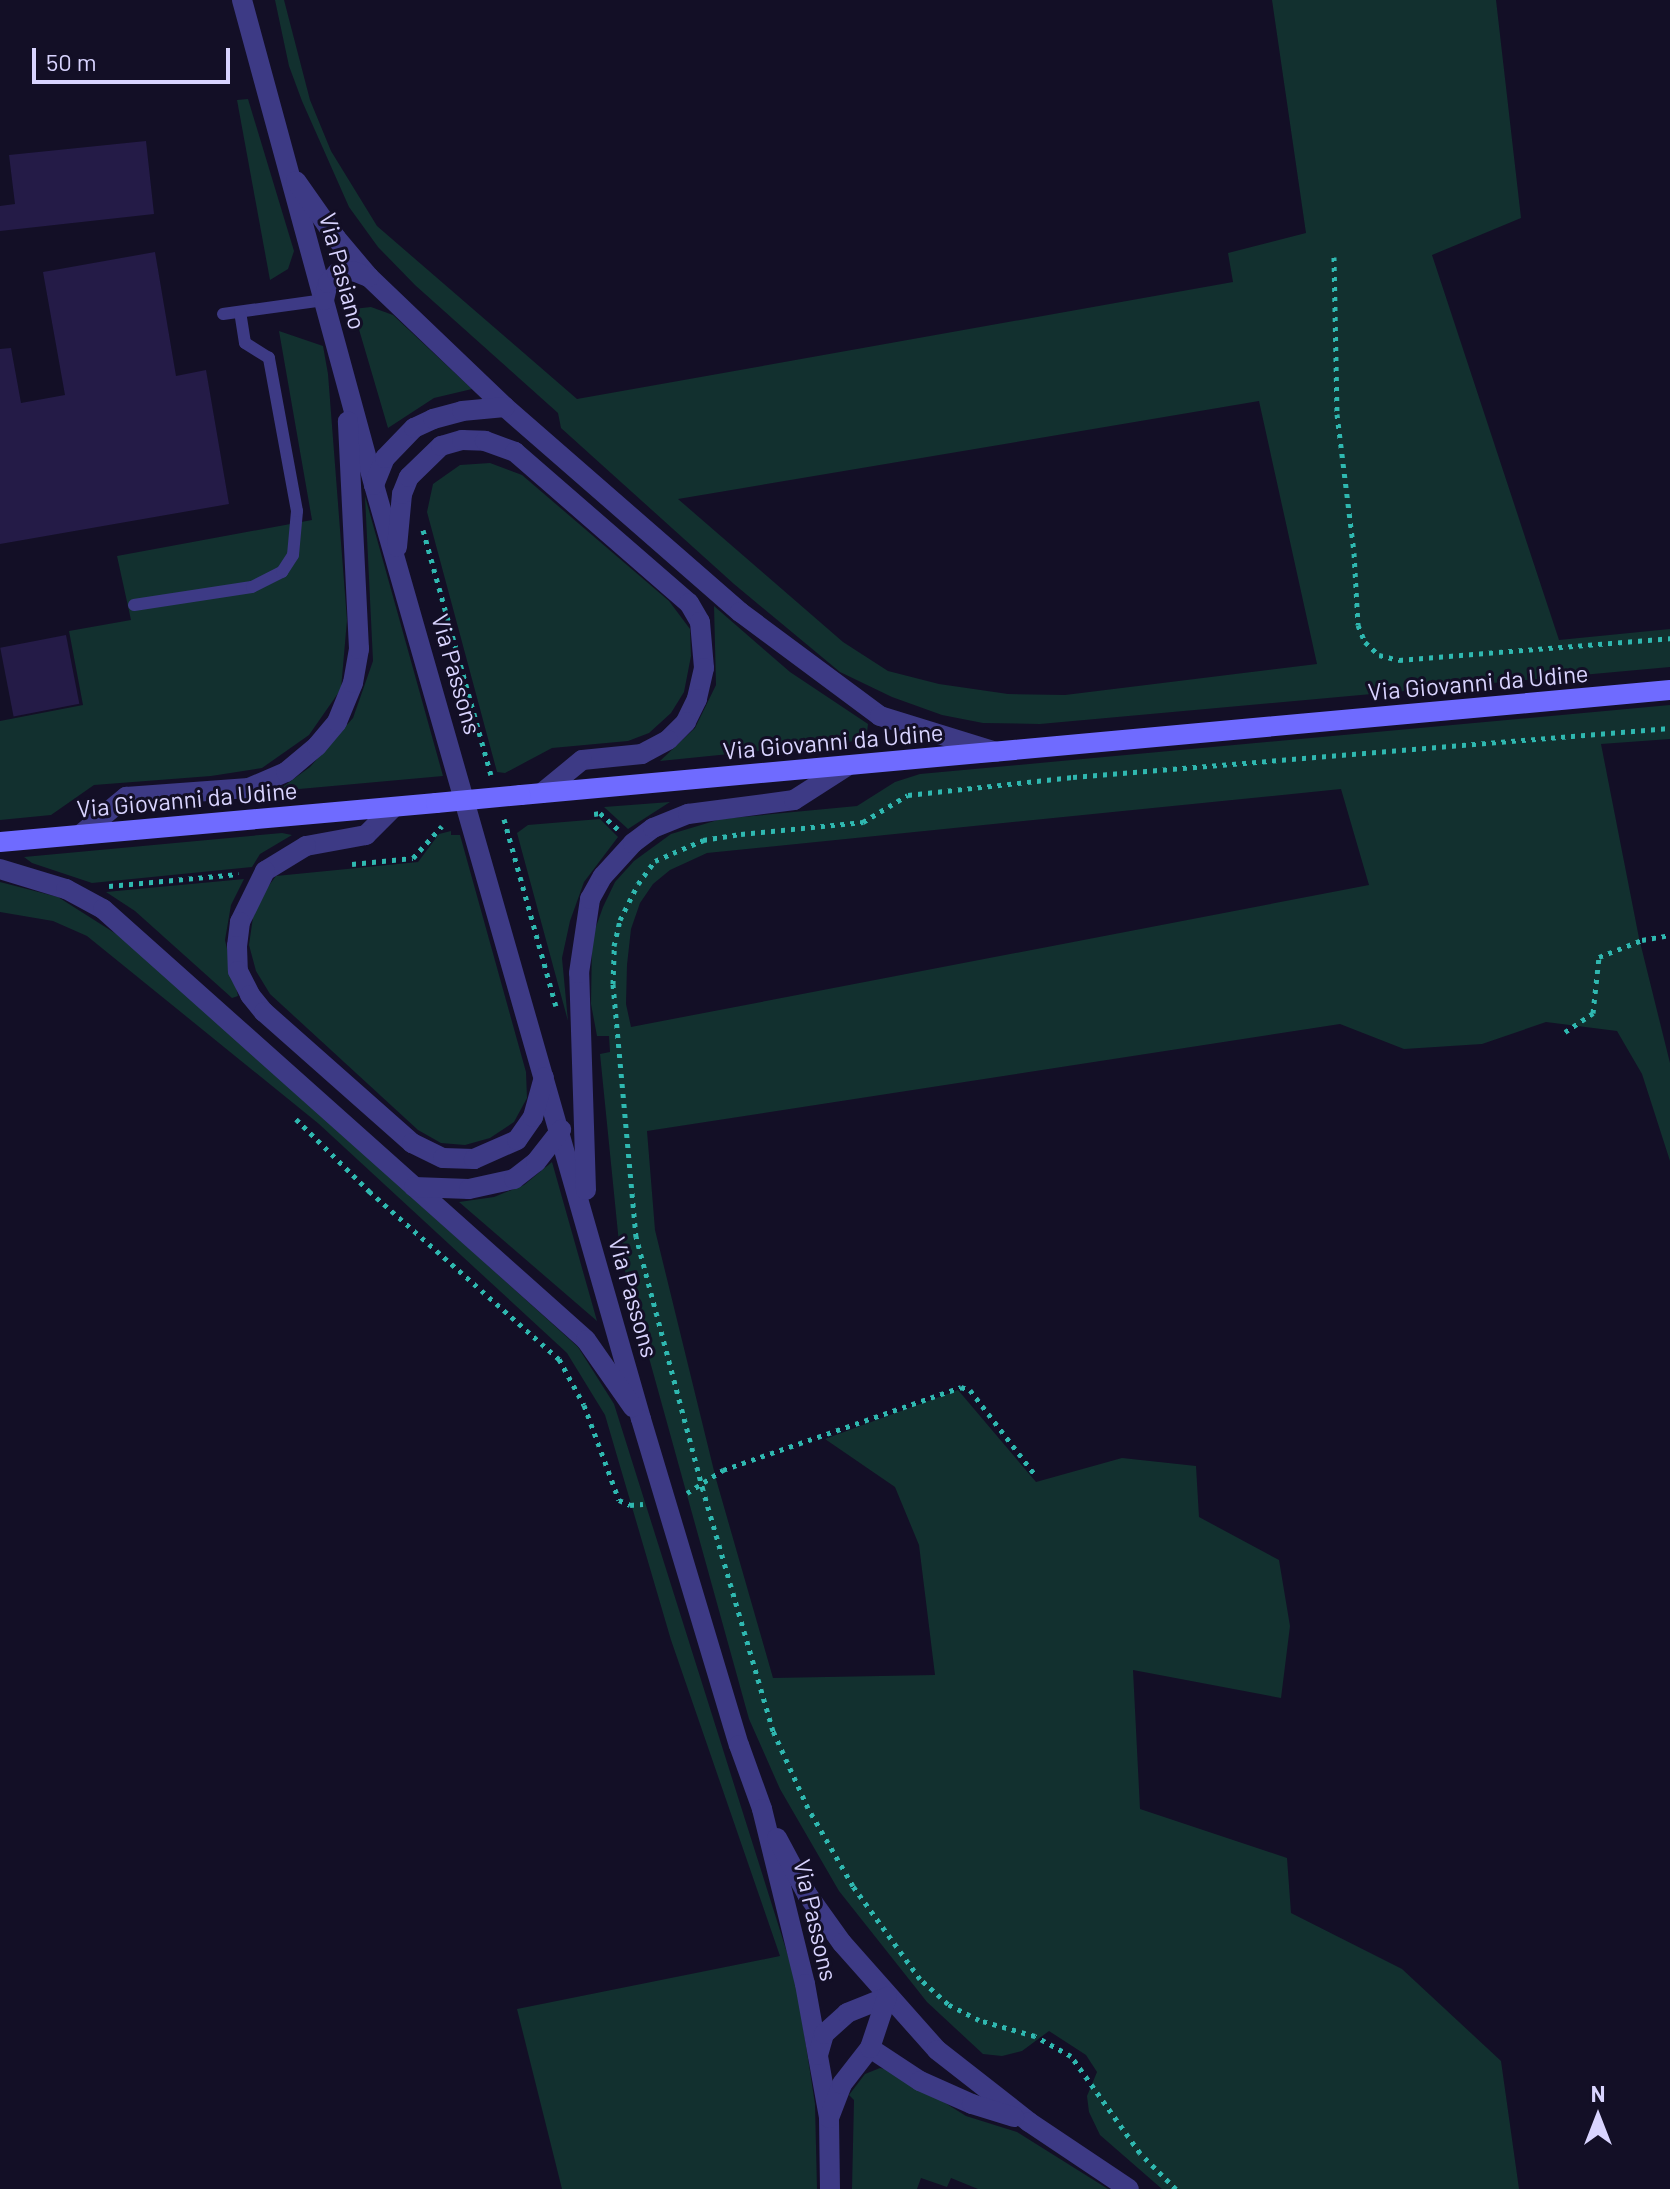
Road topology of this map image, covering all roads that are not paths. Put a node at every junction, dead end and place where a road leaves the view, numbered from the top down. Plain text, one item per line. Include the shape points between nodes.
1 (242, 0) edge
2 (287, 168) junction
3 (369, 277) junction
4 (324, 300) junction
5 (240, 312) junction
6 (223, 314) dead end
7 (345, 377) junction
8 (505, 407) junction
9 (374, 485) junction
10 (396, 555) junction
11 (134, 605) dead end
12 (1670, 690) edge
13 (999, 753) junction
14 (847, 766) junction
15 (532, 794) junction
16 (394, 807) junction
17 (80, 835) junction
18 (0, 842) edge
19 (0, 869) edge
20 (544, 1077) junction
21 (561, 1130) junction
22 (414, 1187) junction
23 (587, 1226) junction
24 (641, 1419) junction
25 (762, 1809) junction
26 (887, 1997) junction
27 (870, 2048) junction
28 (818, 2055) junction
29 (829, 2118) junction
30 (1029, 2122) junction
31 (830, 2189) edge
32 (1129, 2189) edge

1 - 2 street, Via Pasiano
2 - 3 street
2 - 4 street, Via Pasiano
3 - 4 street via 337,273
3 - 8 street
4 - 5 lane
4 - 7 street, Via Pasiano
5 - 6 lane
5 - 11 lane via 245,343 269,358 297,511 293,555 282,572 252,587
7 - 9 street, Via Pasiano
7 - 17 street via 359,649 353,683 337,722 286,772 249,788 126,797
8 - 9 street via 462,411 414,428 385,458
8 - 13 street via 740,612 880,716
9 - 10 street, Via Pasiano
10 - 15 street via 402,494 409,477 441,446 485,441 515,452 689,603 700,622 704,668 686,722 642,754 582,760
10 - 20 street, Via Passons
12 - 13 main road, Via Giovanni da Udine
13 - 14 main road, Via Giovanni da Udine
14 - 15 main road, Via Giovanni da Udine
14 - 23 street via 794,800 688,814 653,828 625,851 590,899 579,973
15 - 16 main road, Via Giovanni da Udine, bridge
16 - 17 main road, Via Giovanni da Udine
16 - 20 street via 366,835 306,846 282,858 257,882 240,922 237,946 238,971 250,995 412,1143 443,1158 474,1159 517,1140 533,1117
17 - 18 main road, Via Giovanni da Udine
19 - 22 street via 66,889 103,909
20 - 21 street, Via Passons
21 - 22 street via 536,1162 514,1179 469,1189
21 - 23 street, Via Passons
22 - 24 street via 586,1340
23 - 24 street, Via Passons
24 - 25 street, Via Passons
25 - 26 street via 807,1894
25 - 28 street, Via Passons
26 - 27 street, Via Passons
26 - 28 street, Via Passons via 847,2013 824,2034
26 - 30 street via 937,2050
27 - 29 street, Via Passons via 842,2084
27 - 30 street via 920,2081
28 - 29 street, Via Passons
29 - 31 street, Via Passons
30 - 32 street

